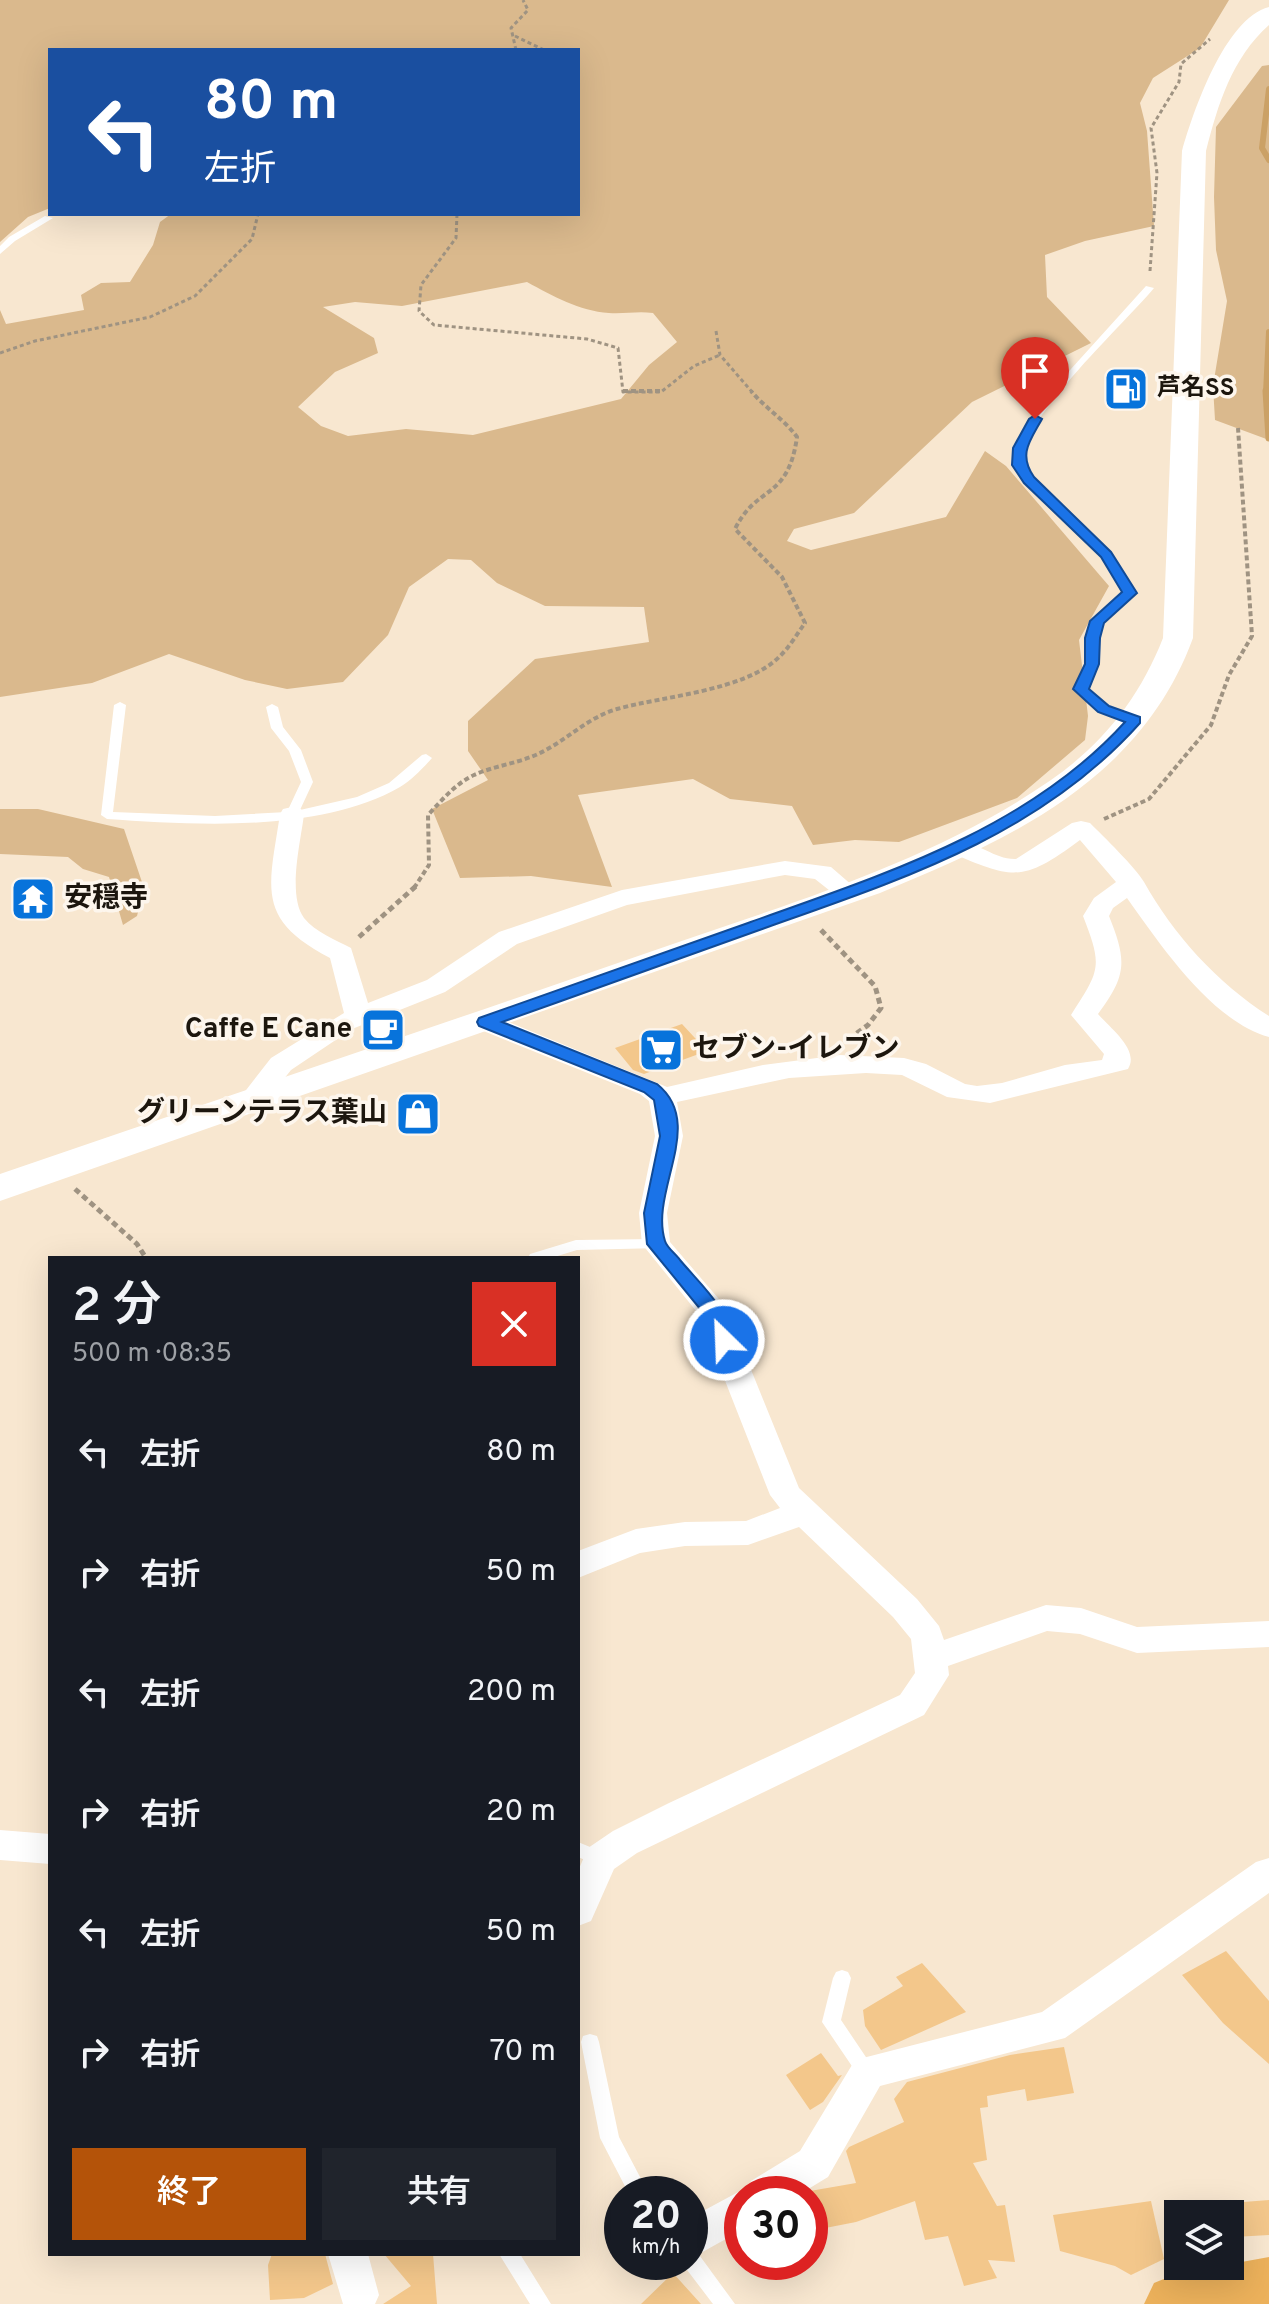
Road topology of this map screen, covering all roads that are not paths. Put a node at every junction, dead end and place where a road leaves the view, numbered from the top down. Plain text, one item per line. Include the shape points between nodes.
1 (1269, 13) edge
2 (48, 218) dead end
3 (0, 251) edge
4 (1149, 288) dead end
5 (120, 705) dead end
6 (272, 707) dead end
7 (1135, 720) junction
8 (426, 758) dead end
9 (292, 814) junction
10 (960, 848) junction
11 (1132, 883) junction
12 (848, 893) junction
13 (358, 1017) junction
14 (485, 1022) junction
15 (1269, 1028) edge
16 (662, 1097) junction
17 (250, 1103) junction
18 (2, 1186) edge
19 (656, 1244) junction
20 (541, 1256) edge
21 (804, 1512) junction
22 (580, 1564) edge
23 (1269, 1634) edge
24 (930, 1659) junction
25 (0, 1845) edge
26 (48, 1849) edge
27 (589, 1854) edge
28 (1269, 1873) edge
29 (580, 1900) edge
30 (842, 1978) dead end
31 (590, 2042) dead end
32 (868, 2072) junction
33 (630, 2176) edge
34 (794, 2176) edge
35 (349, 2256) edge
36 (510, 2256) edge
37 (706, 2280) edge
38 (1269, 2287) edge
39 (359, 2295) dead end
40 (541, 2304) edge
41 (725, 2304) edge
42 (1176, 2304) edge

1 - 7 street via 1241,42 1210,91 1194,151 1178,638 1167,673
2 - 3 lane
4 - 7 lane via 1035,419 1020,448 1019,465 1106,555 1130,593 1097,621 1092,664 1081,689 1103,709
5 - 9 lane via 107,815 177,820
6 - 9 lane via 277,728 295,750 307,782
7 - 10 street via 1101,757 1063,786
8 - 9 lane via 395,785
9 - 13 street via 283,889 290,918 342,954
10 - 11 street via 1008,867 1036,862 1081,828
10 - 12 street
11 - 15 street via 1190,964 1249,1017
11 - 16 street via 1103,903 1096,916 1112,967 1084,1015 1117,1052 1118,1063 1108,1069 966,1094 909,1068 864,1064 725,1081
12 - 13 street via 822,872 785,868 622,898 508,938 436,986
12 - 14 street
13 - 17 street via 281,1064
14 - 16 street
14 - 17 street
16 - 19 street via 669,1136 653,1213
17 - 18 street
19 - 20 lane via 576,1245
19 - 21 street via 719,1319 786,1495
21 - 22 street via 748,1533 636,1541
21 - 24 street via 905,1608 927,1635
23 - 24 street via 1137,1640 1081,1621 1046,1618
24 - 27 street via 932,1675 912,1705
25 - 26 street
27 - 29 street
28 - 32 street via 1052,2026
30 - 32 lane via 831,2022
31 - 33 lane via 610,2138
32 - 34 street via 814,2164
35 - 39 street
36 - 40 lane
37 - 41 lane
38 - 42 highway

